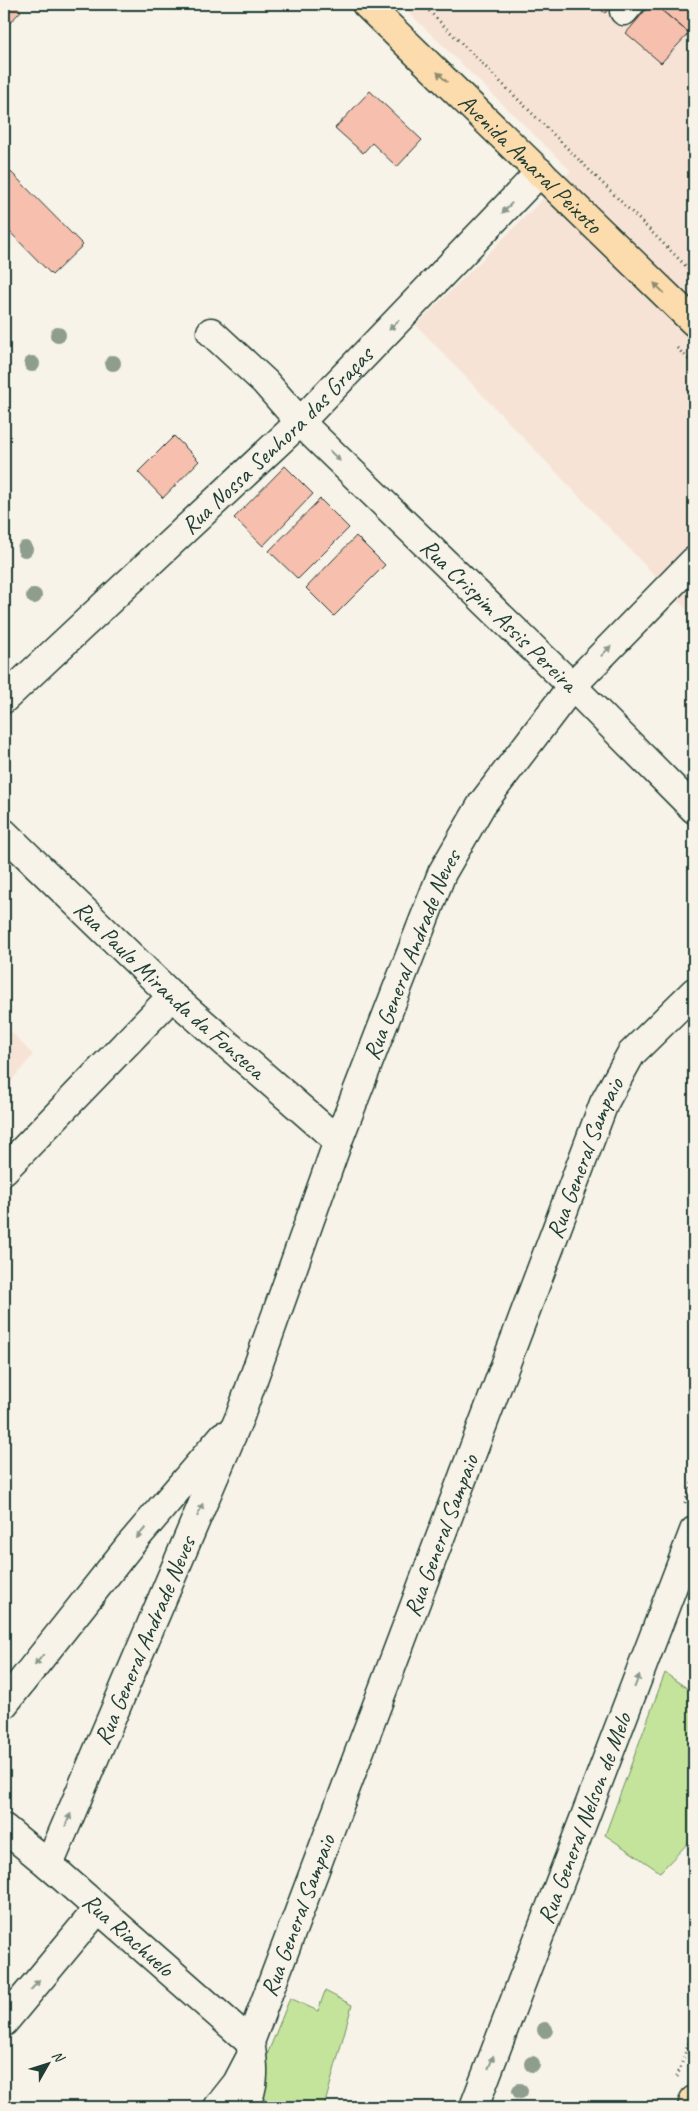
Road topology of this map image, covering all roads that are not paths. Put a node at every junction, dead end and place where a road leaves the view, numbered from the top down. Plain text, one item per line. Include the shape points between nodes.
1 (366, 4) edge
2 (540, 172) junction
3 (694, 322) edge
4 (212, 332) dead end
5 (300, 422) junction
6 (694, 561) edge
7 (572, 686) junction
8 (4, 699) edge
9 (694, 809) edge
10 (4, 833) edge
11 (694, 992) edge
12 (172, 996) junction
13 (338, 1141) junction
14 (4, 1170) edge
15 (240, 1416) junction
16 (694, 1531) edge
17 (4, 1704) edge
18 (4, 1828) edge
19 (49, 1865) junction
20 (98, 1910) junction
21 (4, 2022) edge
22 (251, 2048) junction
23 (694, 2100) edge
24 (218, 2107) edge
25 (244, 2107) edge
26 (474, 2107) edge
27 (692, 2107) edge

2 -> 1 main road, Avenida Amaral Peixoto
3 -> 2 main road, Avenida Amaral Peixoto
2 -> 5 street, Rua Nossa Senhora das Graças
4 - 5 street, Rua Crispim Assis Pereira via 265,382
5 -> 7 street, Rua Crispim Assis Pereira
5 - 8 street, Rua Nossa Senhora das Graças
7 -> 6 street, Rua General Andrade Neves
7 - 9 street, Rua Crispim Assis Pereira
7 - 13 street, Rua General Andrade Neves via 482,804 442,873
10 - 12 street, Rua Paulo Miranda da Fonseca
11 - 22 street, Rua General Sampaio via 631,1054 604,1103
12 - 13 street, Rua Paulo Miranda da Fonseca
12 - 14 street
13 - 15 street, Rua General Andrade Neves
15 -> 17 street, Rua General Andrade Neves via 130,1545
19 -> 15 street, Rua General Andrade Neves
26 -> 16 street, Rua General Nelson de Melo
18 - 19 street, Rua Riachuelo
19 - 20 street, Rua Riachuelo
21 -> 20 street
20 - 22 street, Rua Riachuelo
22 - 24 street via 237,2083
22 - 25 street, Rua General Sampaio via 252,2085
23 - 27 main road

